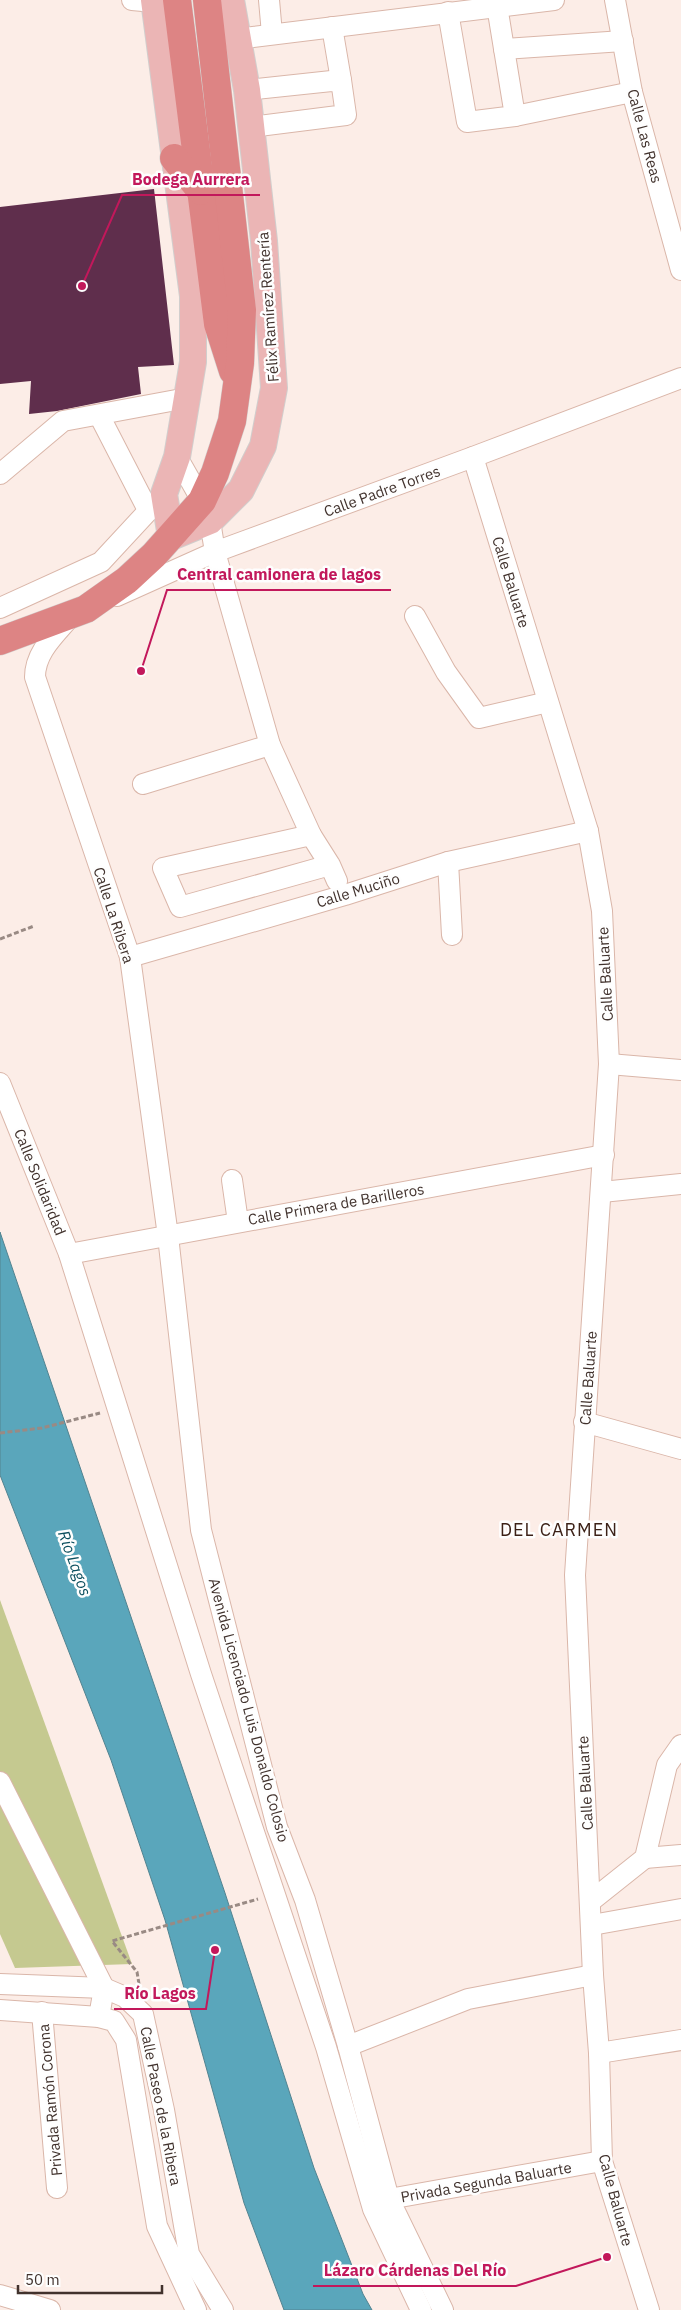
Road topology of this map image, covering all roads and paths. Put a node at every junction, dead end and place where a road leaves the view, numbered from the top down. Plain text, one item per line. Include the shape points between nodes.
1 (154, 0) edge
2 (208, 0) edge
3 (231, 0) edge
4 (269, 0) edge
5 (554, 0) edge
6 (615, 0) edge
7 (490, 3) edge
8 (448, 12) junction
9 (332, 26) junction
10 (272, 34) junction
11 (236, 39) junction
12 (623, 41) junction
13 (504, 49) junction
14 (341, 80) junction
15 (247, 90) junction
16 (632, 92) junction
17 (515, 116) junction
18 (251, 127) junction
19 (174, 158) junction
20 (201, 191) junction
21 (681, 270) edge
22 (681, 378) edge
23 (237, 385) junction
24 (187, 398) junction
25 (99, 415) junction
26 (177, 457) junction
27 (473, 458) junction
28 (0, 474) edge
29 (156, 502) junction
30 (206, 511) junction
31 (171, 537) junction
32 (214, 552) junction
33 (0, 608) edge
34 (79, 612) junction
35 (415, 616) dead end
36 (0, 641) edge
37 (548, 702) junction
38 (270, 744) junction
39 (143, 784) dead end
40 (588, 831) junction
41 (311, 835) junction
42 (448, 862) junction
43 (34, 926) dead end
44 (452, 936) dead end
45 (0, 939) edge
46 (130, 957) junction
47 (609, 1064) junction
48 (681, 1070) edge
49 (0, 1082) edge
50 (604, 1155) junction
51 (232, 1180) dead end
52 (681, 1184) edge
53 (602, 1192) junction
54 (238, 1222) junction
55 (168, 1236) junction
56 (69, 1254) junction
57 (118, 1408) junction
58 (584, 1422) junction
59 (0, 1433) edge
60 (681, 1449) edge
61 (681, 1745) edge
62 (0, 1782) edge
63 (681, 1855) edge
64 (645, 1858) junction
65 (264, 1897) dead end
66 (591, 1901) junction
67 (681, 1909) edge
68 (592, 1926) junction
69 (593, 1975) junction
70 (0, 1984) edge
71 (104, 1988) junction
72 (132, 2003) junction
73 (0, 2010) edge
74 (42, 2012) junction
75 (99, 2017) junction
76 (681, 2040) edge
77 (348, 2046) junction
78 (599, 2053) junction
79 (602, 2161) junction
80 (57, 2188) dead end
81 (381, 2204) junction
82 (0, 2295) edge
83 (50, 2310) edge
84 (196, 2310) edge
85 (223, 2310) edge
86 (421, 2310) edge
87 (443, 2310) edge
88 (649, 2310) edge

1 - 19 main road
1 - 20 highway
2 - 23 highway via 242,310
3 - 11 main road, Félix Ramírez Rentería
4 - 10 street
5 - 7 street
6 - 12 street, Calle Las Reas
7 - 8 street
7 - 13 street
8 - 9 street
8 - 17 street via 467,122
9 - 10 street
9 - 14 street
10 - 11 street
11 - 15 main road, Félix Ramírez Rentería
12 - 13 street
12 - 16 street, Calle Las Reas
13 - 17 street
14 - 15 street
14 - 18 street via 346,115
15 - 18 main road, Félix Ramírez Rentería
16 - 17 street
16 - 21 street, Calle Las Reas
18 - 30 main road, Félix Ramírez Rentería via 264,241 274,388 263,446 241,490
19 - 20 highway
19 - 24 main road via 193,296 193,362
20 - 23 highway via 218,324
22 - 27 street, Calle Padre Torres
23 - 30 highway via 232,421
24 - 25 street
24 - 26 main road
25 - 28 street via 63,421
25 - 29 street
26 - 29 main road
26 - 30 street
27 - 32 street, Calle Padre Torres
27 - 37 street, Calle Baluarte
29 - 31 main road
29 - 33 street via 101,562
30 - 31 highway
30 - 32 street
31 - 34 highway via 127,580
32 - 34 street, Calle Padre Torres
32 - 38 street
34 - 36 highway
34 - 46 street, Calle La Ribera via 45,647 35,664 35,678
35 - 37 street via 446,672 479,718
37 - 40 street, Calle Baluarte
38 - 39 street
38 - 41 street
40 - 42 street, Calle Muciño
40 - 47 street, Calle Baluarte via 602,911
41 - 41 street via 333,873 180,907 163,868
42 - 44 street
42 - 46 street, Calle Muciño
43 - 45 path
46 - 55 street, Calle La Ribera
47 - 48 street
47 - 50 street, Calle Baluarte
49 - 56 street, Calle Solidaridad
50 - 53 street, Calle Baluarte
50 - 54 street, Calle Primera de Barilleros
51 - 54 street
52 - 53 street
53 - 58 street, Calle Baluarte
54 - 55 street, Calle Primera de Barilleros
55 - 56 street, Calle Primera de Barilleros
55 - 77 street, Avenida Licenciado Luis Donaldo Colosio via 201,1530 277,1827 304,1900
56 - 57 street, Avenida Licenciado Luis Donaldo Colosio
57 - 59 path via 42,1428
57 - 81 street, Avenida Licenciado Luis Donaldo Colosio via 201,1674
58 - 60 street
58 - 66 street, Calle Baluarte via 575,1575
61 - 64 street via 667,1765
62 - 71 street
63 - 64 street
64 - 66 street
65 - 72 path via 112,1941 137,1972 139,1986
66 - 68 street, Calle Baluarte
67 - 68 street
68 - 69 street, Calle Baluarte
69 - 77 street via 468,1999
69 - 78 street, Calle Baluarte
70 - 71 street, Calle Paseo de la Ribera
71 - 72 street, Calle Paseo de la Ribera via 125,1996
71 - 75 street
72 - 85 street, Calle Paseo de la Ribera via 143,2014 164,2110 189,2254
73 - 74 street, Calle Paseo de la Ribera
74 - 75 street, Calle Paseo de la Ribera
74 - 80 street, Privada Ramón Corona
75 - 84 street, Calle Paseo de la Ribera via 114,2021 126,2040 157,2226
76 - 78 street
77 - 81 street, Avenida Licenciado Luis Donaldo Colosio
78 - 79 street, Calle Baluarte
79 - 81 street, Privada Segunda Baluarte
79 - 88 street, Calle Baluarte
81 - 86 street, Avenida Licenciado Luis Donaldo Colosio
81 - 87 street, Avenida Licenciado Luis Donaldo Colosio
82 - 83 street

